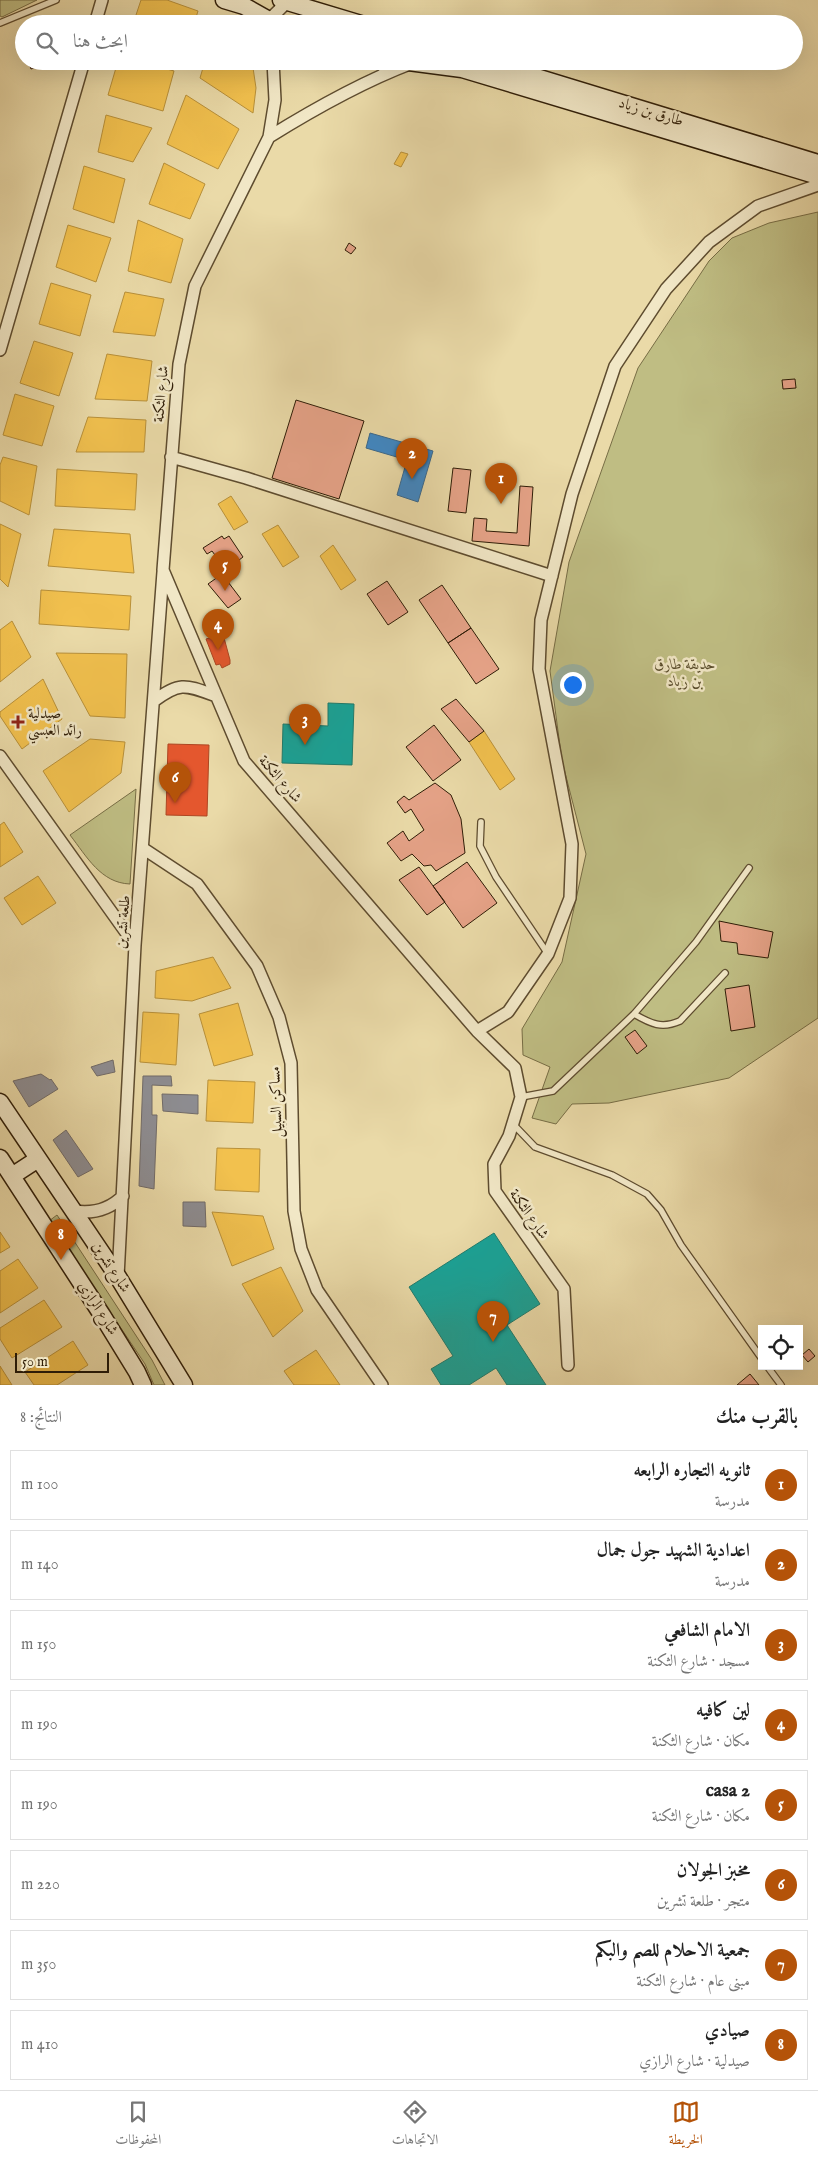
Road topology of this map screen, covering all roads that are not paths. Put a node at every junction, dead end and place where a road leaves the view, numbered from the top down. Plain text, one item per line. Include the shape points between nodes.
1 (56, 0) edge
2 (102, 0) edge
3 (224, 0) edge
4 (284, 1) edge
5 (19, 15) edge
6 (98, 15) edge
7 (259, 15) edge
8 (275, 15) edge
9 (331, 15) edge
10 (15, 17) edge
11 (0, 23) edge
12 (81, 70) edge
13 (273, 70) edge
14 (385, 70) edge
15 (395, 70) edge
16 (466, 70) edge
17 (513, 70) edge
18 (384, 74) junction
19 (269, 137) junction
20 (818, 163) edge
21 (818, 176) edge
22 (818, 185) edge
23 (0, 350) edge
24 (172, 457) junction
25 (163, 570) junction
26 (552, 576) junction
27 (216, 696) junction
28 (154, 701) junction
29 (0, 756) edge
30 (481, 822) dead end
31 (144, 849) junction
32 (749, 868) dead end
33 (136, 945) junction
34 (548, 954) junction
35 (725, 973) dead end
36 (634, 1014) junction
37 (477, 1031) junction
38 (521, 1098) junction
39 (0, 1102) edge
40 (513, 1124) junction
41 (0, 1158) edge
42 (38, 1159) junction
43 (12, 1176) junction
44 (124, 1196) junction
45 (74, 1212) junction
46 (118, 1277) junction
47 (758, 1353) edge
48 (568, 1365) dead end
49 (770, 1370) edge
50 (143, 1385) edge
51 (184, 1385) edge
52 (382, 1385) edge
53 (781, 1385) edge

1 - 5 lane
2 - 6 street
3 - 7 main road
4 - 8 street
4 - 9 main road
10 - 11 lane
12 - 23 street
13 - 19 street via 275,100
14 - 18 street
15 - 18 street
16 - 21 main road
17 - 20 main road, طارق بن زياد
18 - 19 street
19 - 24 street, شارع الثكنة via 195,286 178,364
22 - 26 street via 758,206 709,242 666,289 615,366 572,494
24 - 25 street, شارع الثكنة
24 - 26 street
25 - 27 street, شارع الثكنة
25 - 28 street, طلعة تشرين
26 - 34 street via 541,620 539,669 572,844 570,898
27 - 28 street via 182,686 170,689
27 - 37 street, شارع الثكنة via 244,761
28 - 31 street, طلعة تشرين
29 - 33 street
30 - 34 lane via 480,846 496,877
31 - 33 street, طلعة تشرين
31 - 52 street, مساكن السبيل via 197,884 257,966 279,1017 291,1063 294,1211 301,1249 317,1290
32 - 36 lane via 696,942
33 - 44 street, طلعة تشرين
34 - 37 street via 508,1012
35 - 36 lane via 680,1021 652,1024
36 - 38 lane via 552,1091
37 - 38 street, شارع الثكنة via 515,1068
38 - 40 street, شارع الثكنة
39 - 42 main road, شارع تشرين
40 - 47 lane via 535,1147 612,1175 647,1194
40 - 48 street, شارع الثكنة via 494,1164 495,1191 564,1289
41 - 43 main road, شارع الرازي
42 - 43 main road
42 - 45 main road, شارع تشرين
43 - 50 main road, شارع الرازي
44 - 45 street via 104,1210
44 - 46 street, طلعة تشرين
45 - 46 main road, شارع تشرين
46 - 51 main road, شارع تشرين
49 - 53 lane

